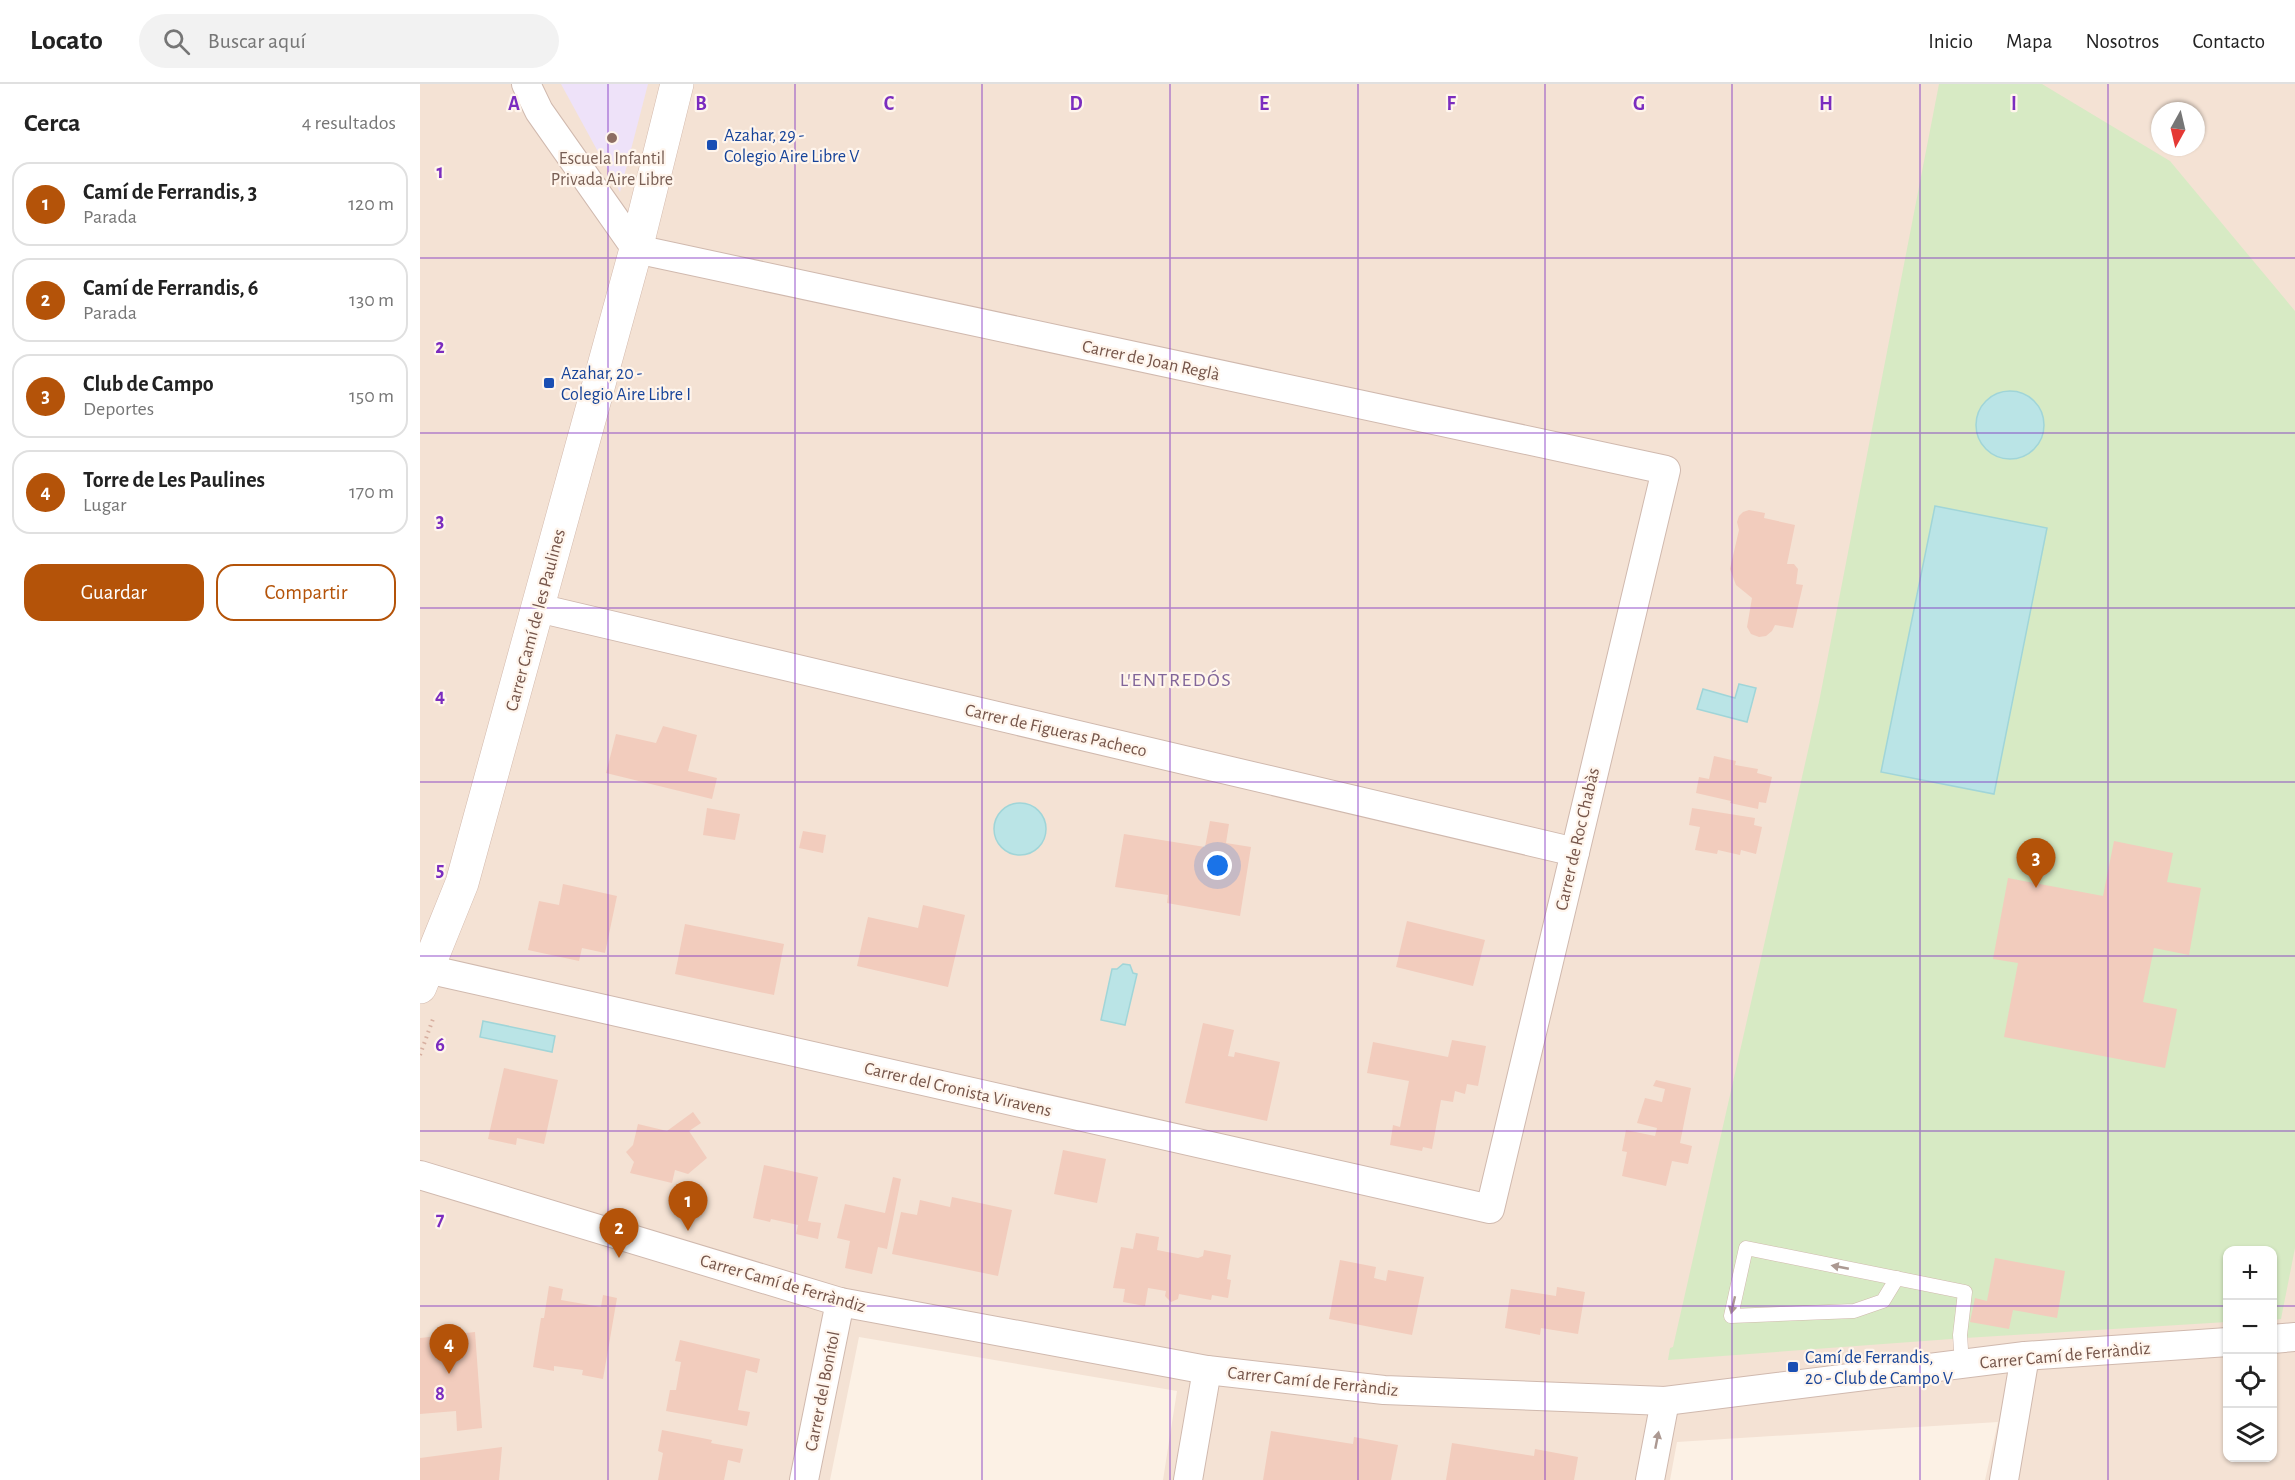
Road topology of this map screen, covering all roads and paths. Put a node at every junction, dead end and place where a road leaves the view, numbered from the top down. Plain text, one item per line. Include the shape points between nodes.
1 (526, 84) edge
2 (676, 84) edge
3 (636, 249) junction
4 (1666, 470) joint
5 (538, 608) junction
6 (1575, 852) junction
7 (424, 978) edge
8 (420, 1175) edge
9 (1490, 1209) joint
10 (1897, 1278) junction
11 (840, 1302) junction
12 (2295, 1337) edge
13 (2277, 1339) edge
14 (2223, 1342) edge
15 (2025, 1356) junction
16 (1962, 1365) junction
17 (1208, 1370) junction
18 (1665, 1401) junction
19 (804, 1480) edge
20 (1188, 1480) edge
21 (1650, 1480) edge
22 (2004, 1480) edge

1 - 3 street via 539,111
2 - 3 main road, Carrer Camí de les Paulines
3 - 4 street, Carrer de Joan Reglà
3 - 5 main road, Carrer Camí de les Paulines
4 - 6 street, Carrer de Roc Chabàs
5 - 6 street, Carrer de Figueras Pacheco
5 - 7 main road, Carrer Camí de les Paulines via 462,883
6 - 9 street, Carrer de Roc Chabàs
7 - 9 street, Carrer del Cronista Viravens
8 - 11 street, Carrer Camí de Ferràndiz
10 -> 10 lane via 1746,1248 1731,1317 1854,1311 1883,1302
10 - 16 lane via 1965,1292 1960,1335
11 - 17 street, Carrer Camí de Ferràndiz
11 - 19 street, Carrer del Bonítol
12 - 13 street
14 - 15 street, Carrer Camí de Ferràndiz
15 - 16 street, Carrer Camí de Ferràndiz
15 - 22 street
16 - 18 street, Carrer Camí de Ferràndiz
17 - 18 street, Carrer Camí de Ferràndiz via 1384,1390
17 - 20 street
21 -> 18 street

